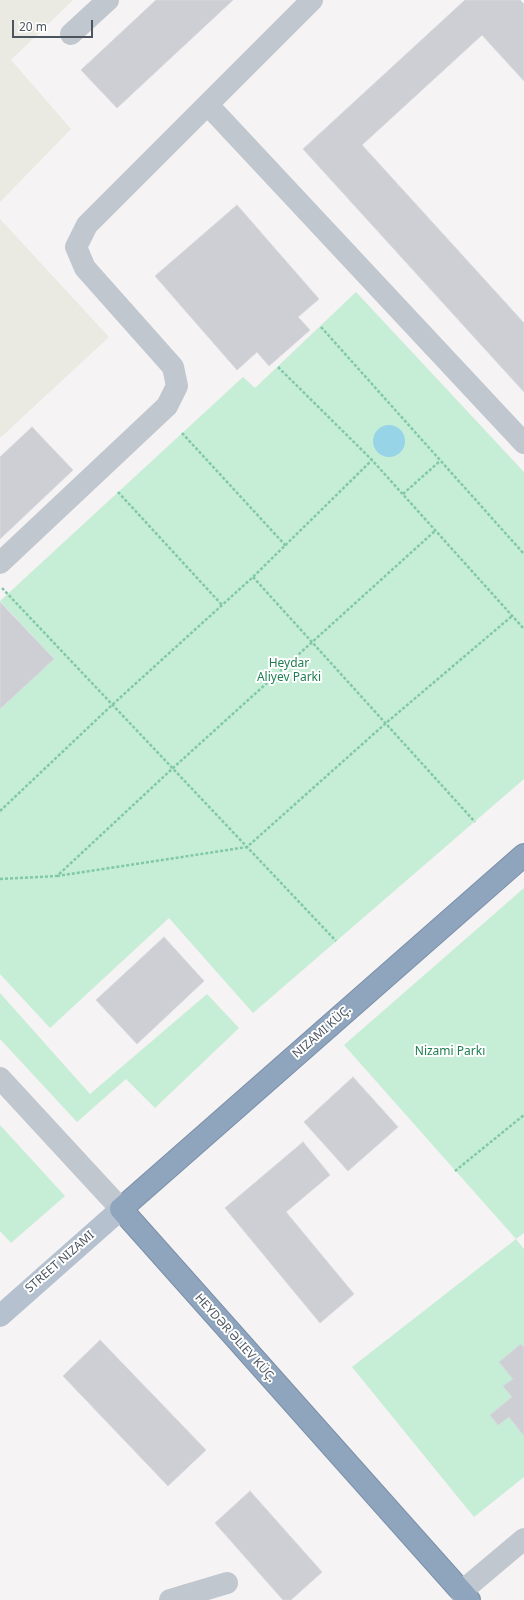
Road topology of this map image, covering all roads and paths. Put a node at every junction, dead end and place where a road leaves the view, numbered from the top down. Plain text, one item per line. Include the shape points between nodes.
1 (108, 0) edge
2 (312, 0) edge
3 (71, 34) dead end
4 (208, 105) junction
5 (321, 327) dead end
6 (278, 367) dead end
7 (182, 433) dead end
8 (524, 443) edge
9 (372, 460) junction
10 (440, 460) junction
11 (118, 492) dead end
12 (403, 494) junction
13 (436, 530) junction
14 (286, 546) junction
15 (524, 554) edge
16 (0, 563) edge
17 (253, 577) junction
18 (0, 586) edge
19 (222, 606) junction
20 (512, 616) junction
21 (524, 629) edge
22 (312, 642) junction
23 (112, 705) junction
24 (386, 723) junction
25 (173, 768) junction
26 (0, 811) edge
27 (475, 822) dead end
28 (247, 847) junction
29 (524, 855) edge
30 (57, 876) junction
31 (0, 878) edge
32 (336, 941) dead end
33 (0, 1078) edge
34 (524, 1115) edge
35 (455, 1171) dead end
36 (121, 1209) junction
37 (0, 1316) edge
38 (524, 1539) edge
39 (227, 1584) dead end
40 (465, 1596) edge
41 (170, 1600) edge

1 - 3 street
2 - 4 street
4 - 8 street
4 - 16 street via 87,225 76,247 85,268 173,367 177,386 167,406
5 - 10 path
6 - 9 path
7 - 14 path
9 - 12 path
9 - 14 path
10 - 12 path
10 - 15 path
11 - 19 path
12 - 13 path
13 - 20 path
13 - 22 path
14 - 17 path
17 - 19 path
17 - 22 path
18 - 23 path
19 - 23 path
20 - 21 path
20 - 24 path
22 - 24 path
22 - 25 path
23 - 25 path
23 - 26 path
24 - 27 path
24 - 28 path
25 - 28 path
25 - 30 path
28 - 30 path
28 - 32 path
29 - 36 highway, NIZAMI KÜÇ.
30 - 31 path
33 - 36 street, HEYDƏR ƏLIEV KÜÇ.
34 - 35 path
36 - 37 main road, STREET NIZAMI
36 - 40 highway, HEYDƏR ƏLIEV KÜÇ.
38 - 40 street
39 - 41 street

